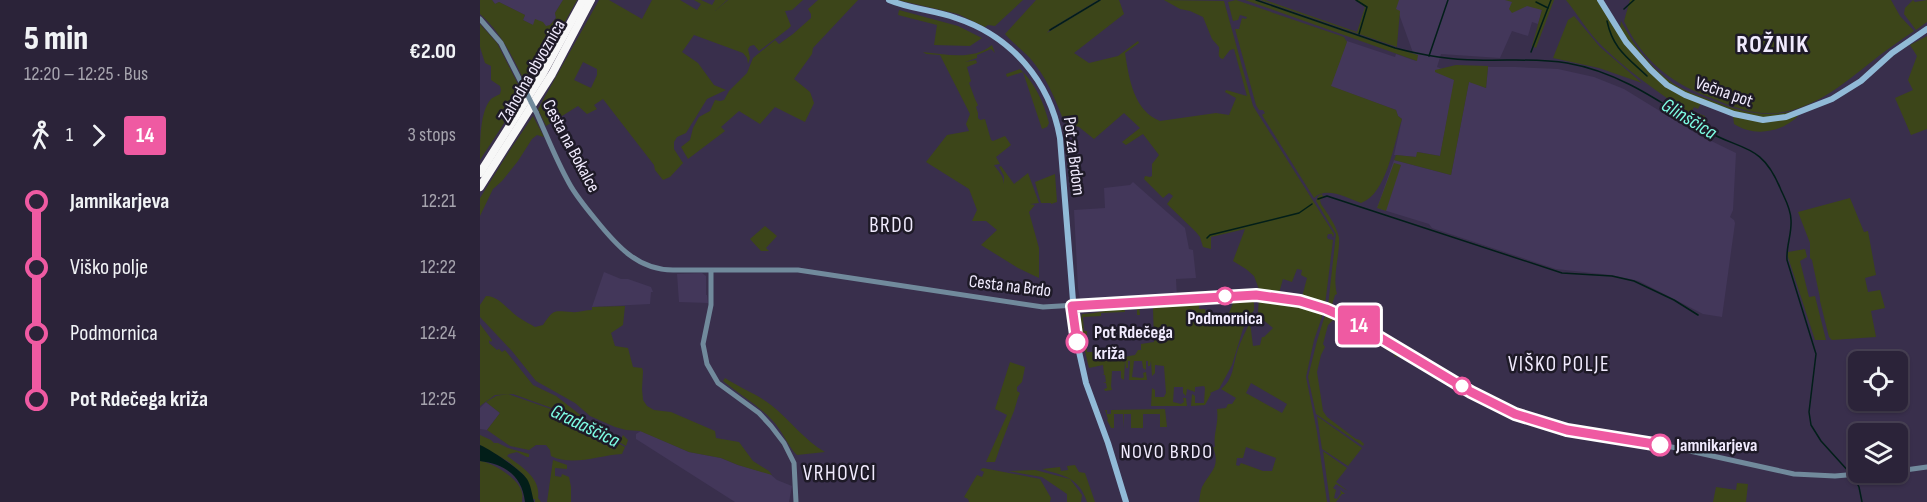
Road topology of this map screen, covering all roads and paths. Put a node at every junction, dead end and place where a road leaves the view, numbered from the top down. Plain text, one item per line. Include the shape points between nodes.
1 (583, 0) edge
2 (593, 0) edge
3 (889, 0) edge
4 (1600, 0) edge
5 (480, 20) edge
6 (1927, 29) edge
7 (480, 173) edge
8 (480, 187) edge
9 (711, 271) junction
10 (1072, 306) junction
11 (1927, 467) edge
12 (1908, 470) edge
13 (1848, 475) edge
14 (796, 502) edge
15 (1126, 502) edge

1 - 7 highway, Zahodna obvoznica via 542,75
2 - 8 highway, Zahodna obvoznica via 552,74
3 - 10 main road, Pot za Brdom via 956,18 984,30 1029,67 1044,90 1060,138
4 - 6 main road, Večna pot via 1626,42 1668,85 1734,114 1763,120 1786,117 1833,99
5 - 9 street, Cesta na Bokalce, bridge via 501,43 573,191 609,235 642,264
9 - 10 street, Cesta na Brdo via 798,270 1022,305
9 - 14 street via 711,305 703,344 707,364 718,383 759,413 784,443 795,469
10 - 13 street, Cesta na Brdo via 1256,295 1300,301 1349,319 1494,405 1541,423 1780,472
10 - 15 main road via 1083,371
11 - 12 street

